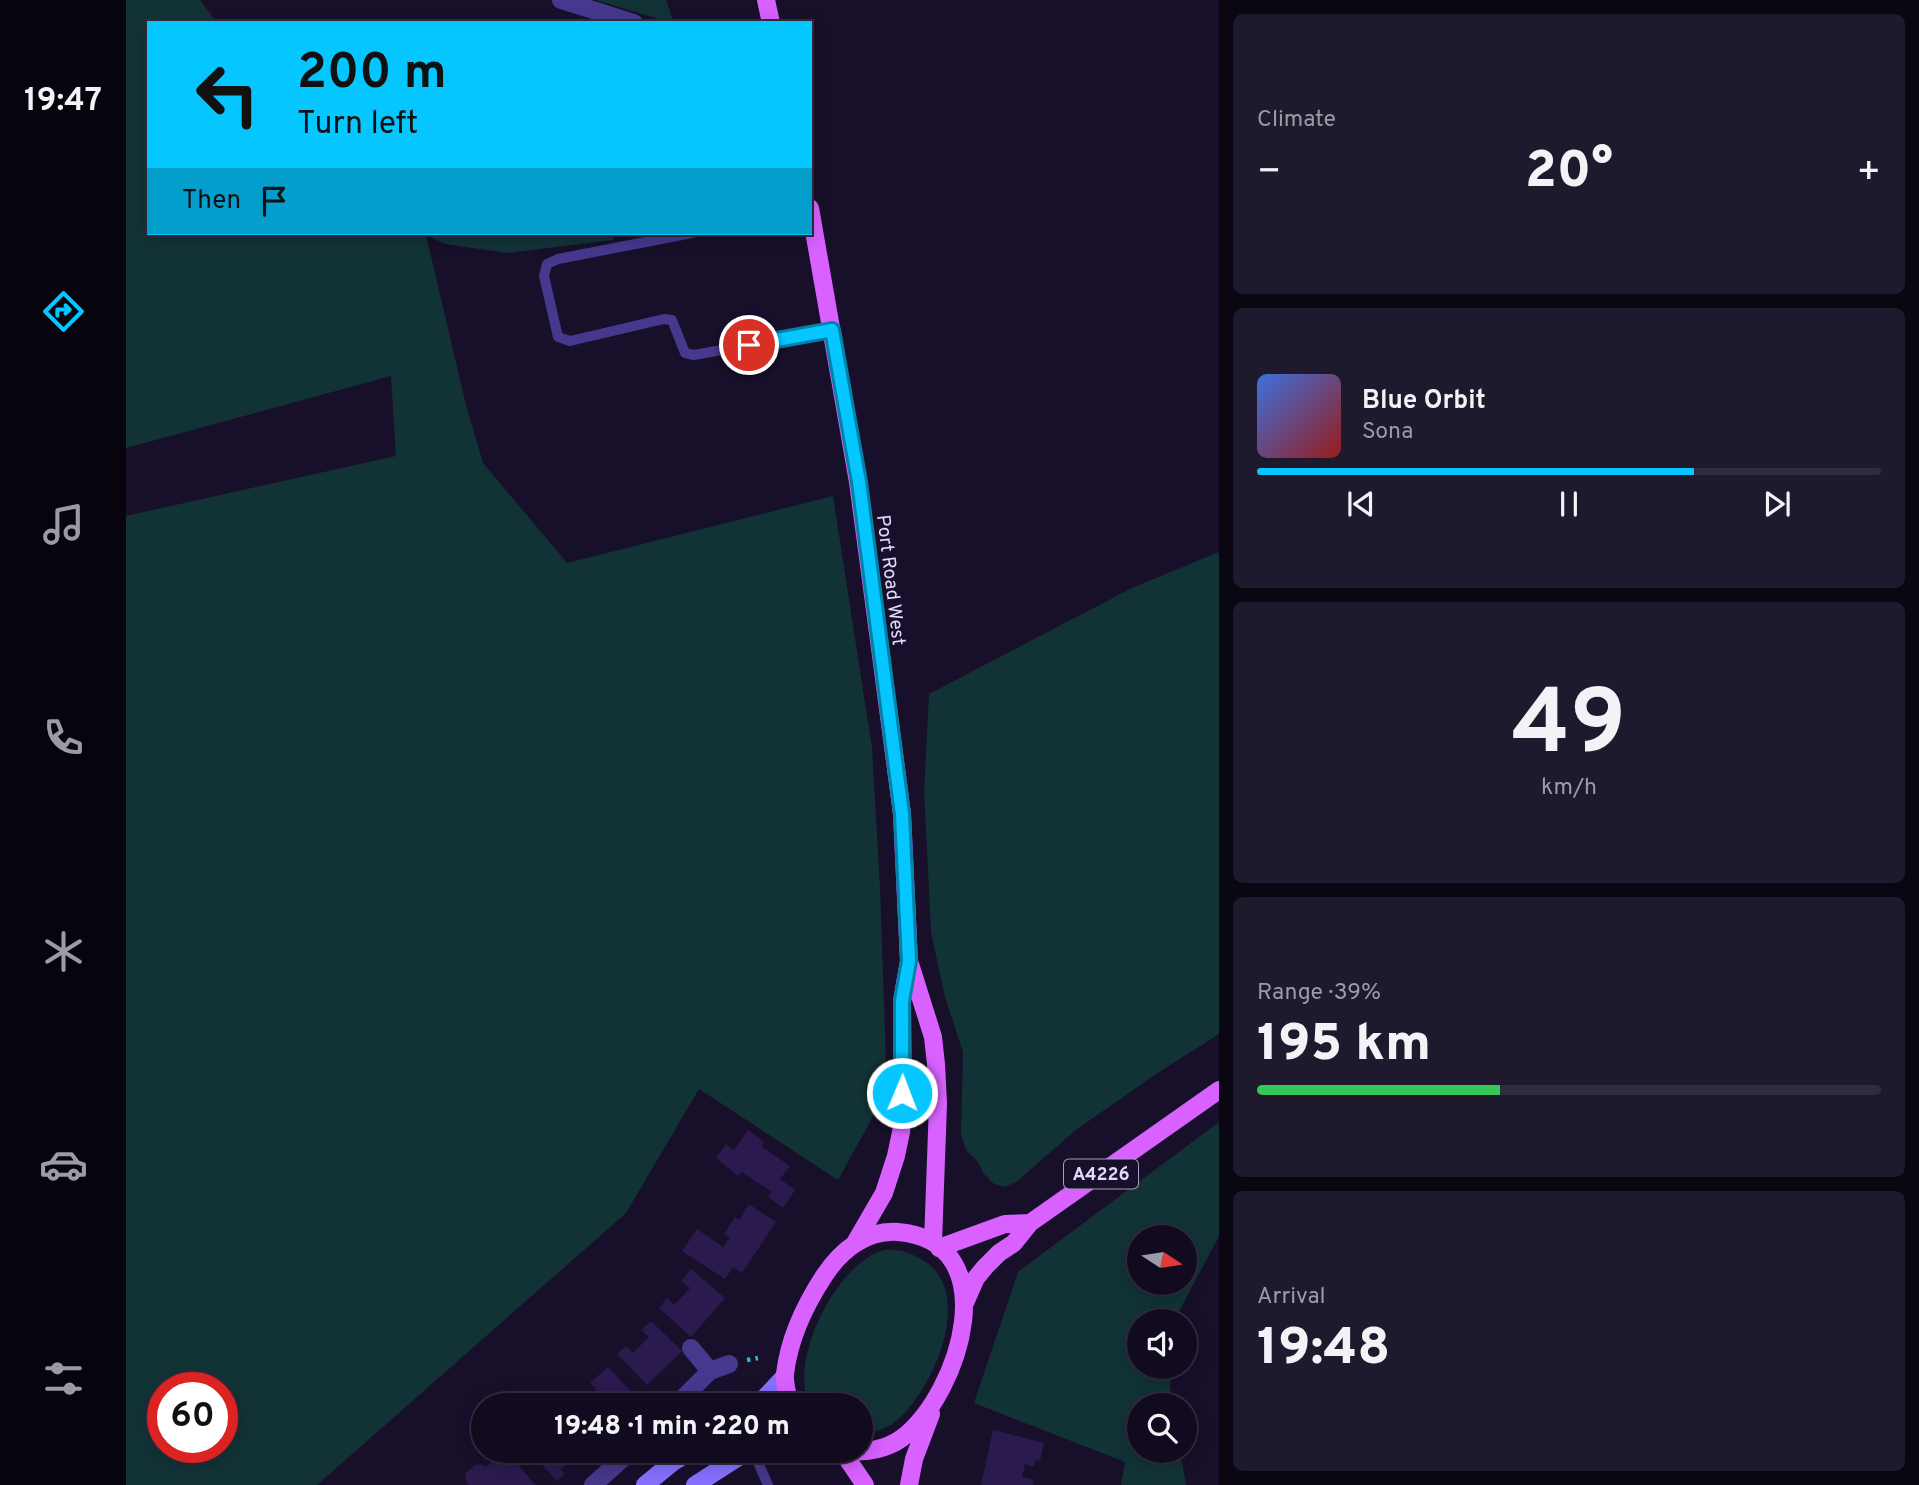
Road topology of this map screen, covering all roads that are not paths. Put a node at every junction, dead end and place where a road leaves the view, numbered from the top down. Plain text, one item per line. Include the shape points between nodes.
1 (561, 0) edge
2 (766, 0) edge
3 (628, 21) edge
4 (771, 21) edge
5 (812, 220) edge
6 (682, 235) edge
7 (832, 330) junction
8 (909, 961) junction
9 (1219, 1090) edge
10 (1030, 1223) junction
11 (855, 1243) junction
12 (936, 1245) junction
13 (965, 1304) junction
14 (691, 1348) dead end
15 (729, 1364) dead end
16 (710, 1371) junction
17 (784, 1377) junction
18 (688, 1393) edge
19 (769, 1393) edge
20 (787, 1393) edge
21 (939, 1394) junction
22 (873, 1450) edge
23 (618, 1463) edge
24 (672, 1463) edge
25 (731, 1463) edge
26 (757, 1463) edge
27 (851, 1463) edge
28 (593, 1485) edge
29 (645, 1485) edge
30 (695, 1485) edge
31 (768, 1485) edge
32 (865, 1485) edge
33 (909, 1485) edge

1 - 3 street
2 - 4 main road
5 - 7 main road, Port Road West
6 - 7 lane via 547,264 544,276 558,337 570,341 672,320 685,353 694,355
7 - 8 main road, Port Road West via 859,482 902,814
8 - 11 main road, Port Road West via 902,1001 903,1112 898,1144 884,1193
8 - 12 main road, Port Road West via 933,1037 936,1064
9 - 10 main road, A4226
10 - 12 main road, A4226 via 1005,1224
10 - 13 main road, A4226 via 976,1278
11 - 12 main road via 893,1232 909,1233
11 - 17 main road via 828,1270 804,1311
12 - 13 main road via 954,1265
13 - 21 main road via 958,1351
14 - 16 street
15 - 16 street
16 - 18 street
17 - 19 main road
17 - 20 main road
21 - 22 main road via 902,1438
21 - 33 main road
23 - 28 street
24 - 29 main road
25 - 30 main road
26 - 31 lane
27 - 32 main road

